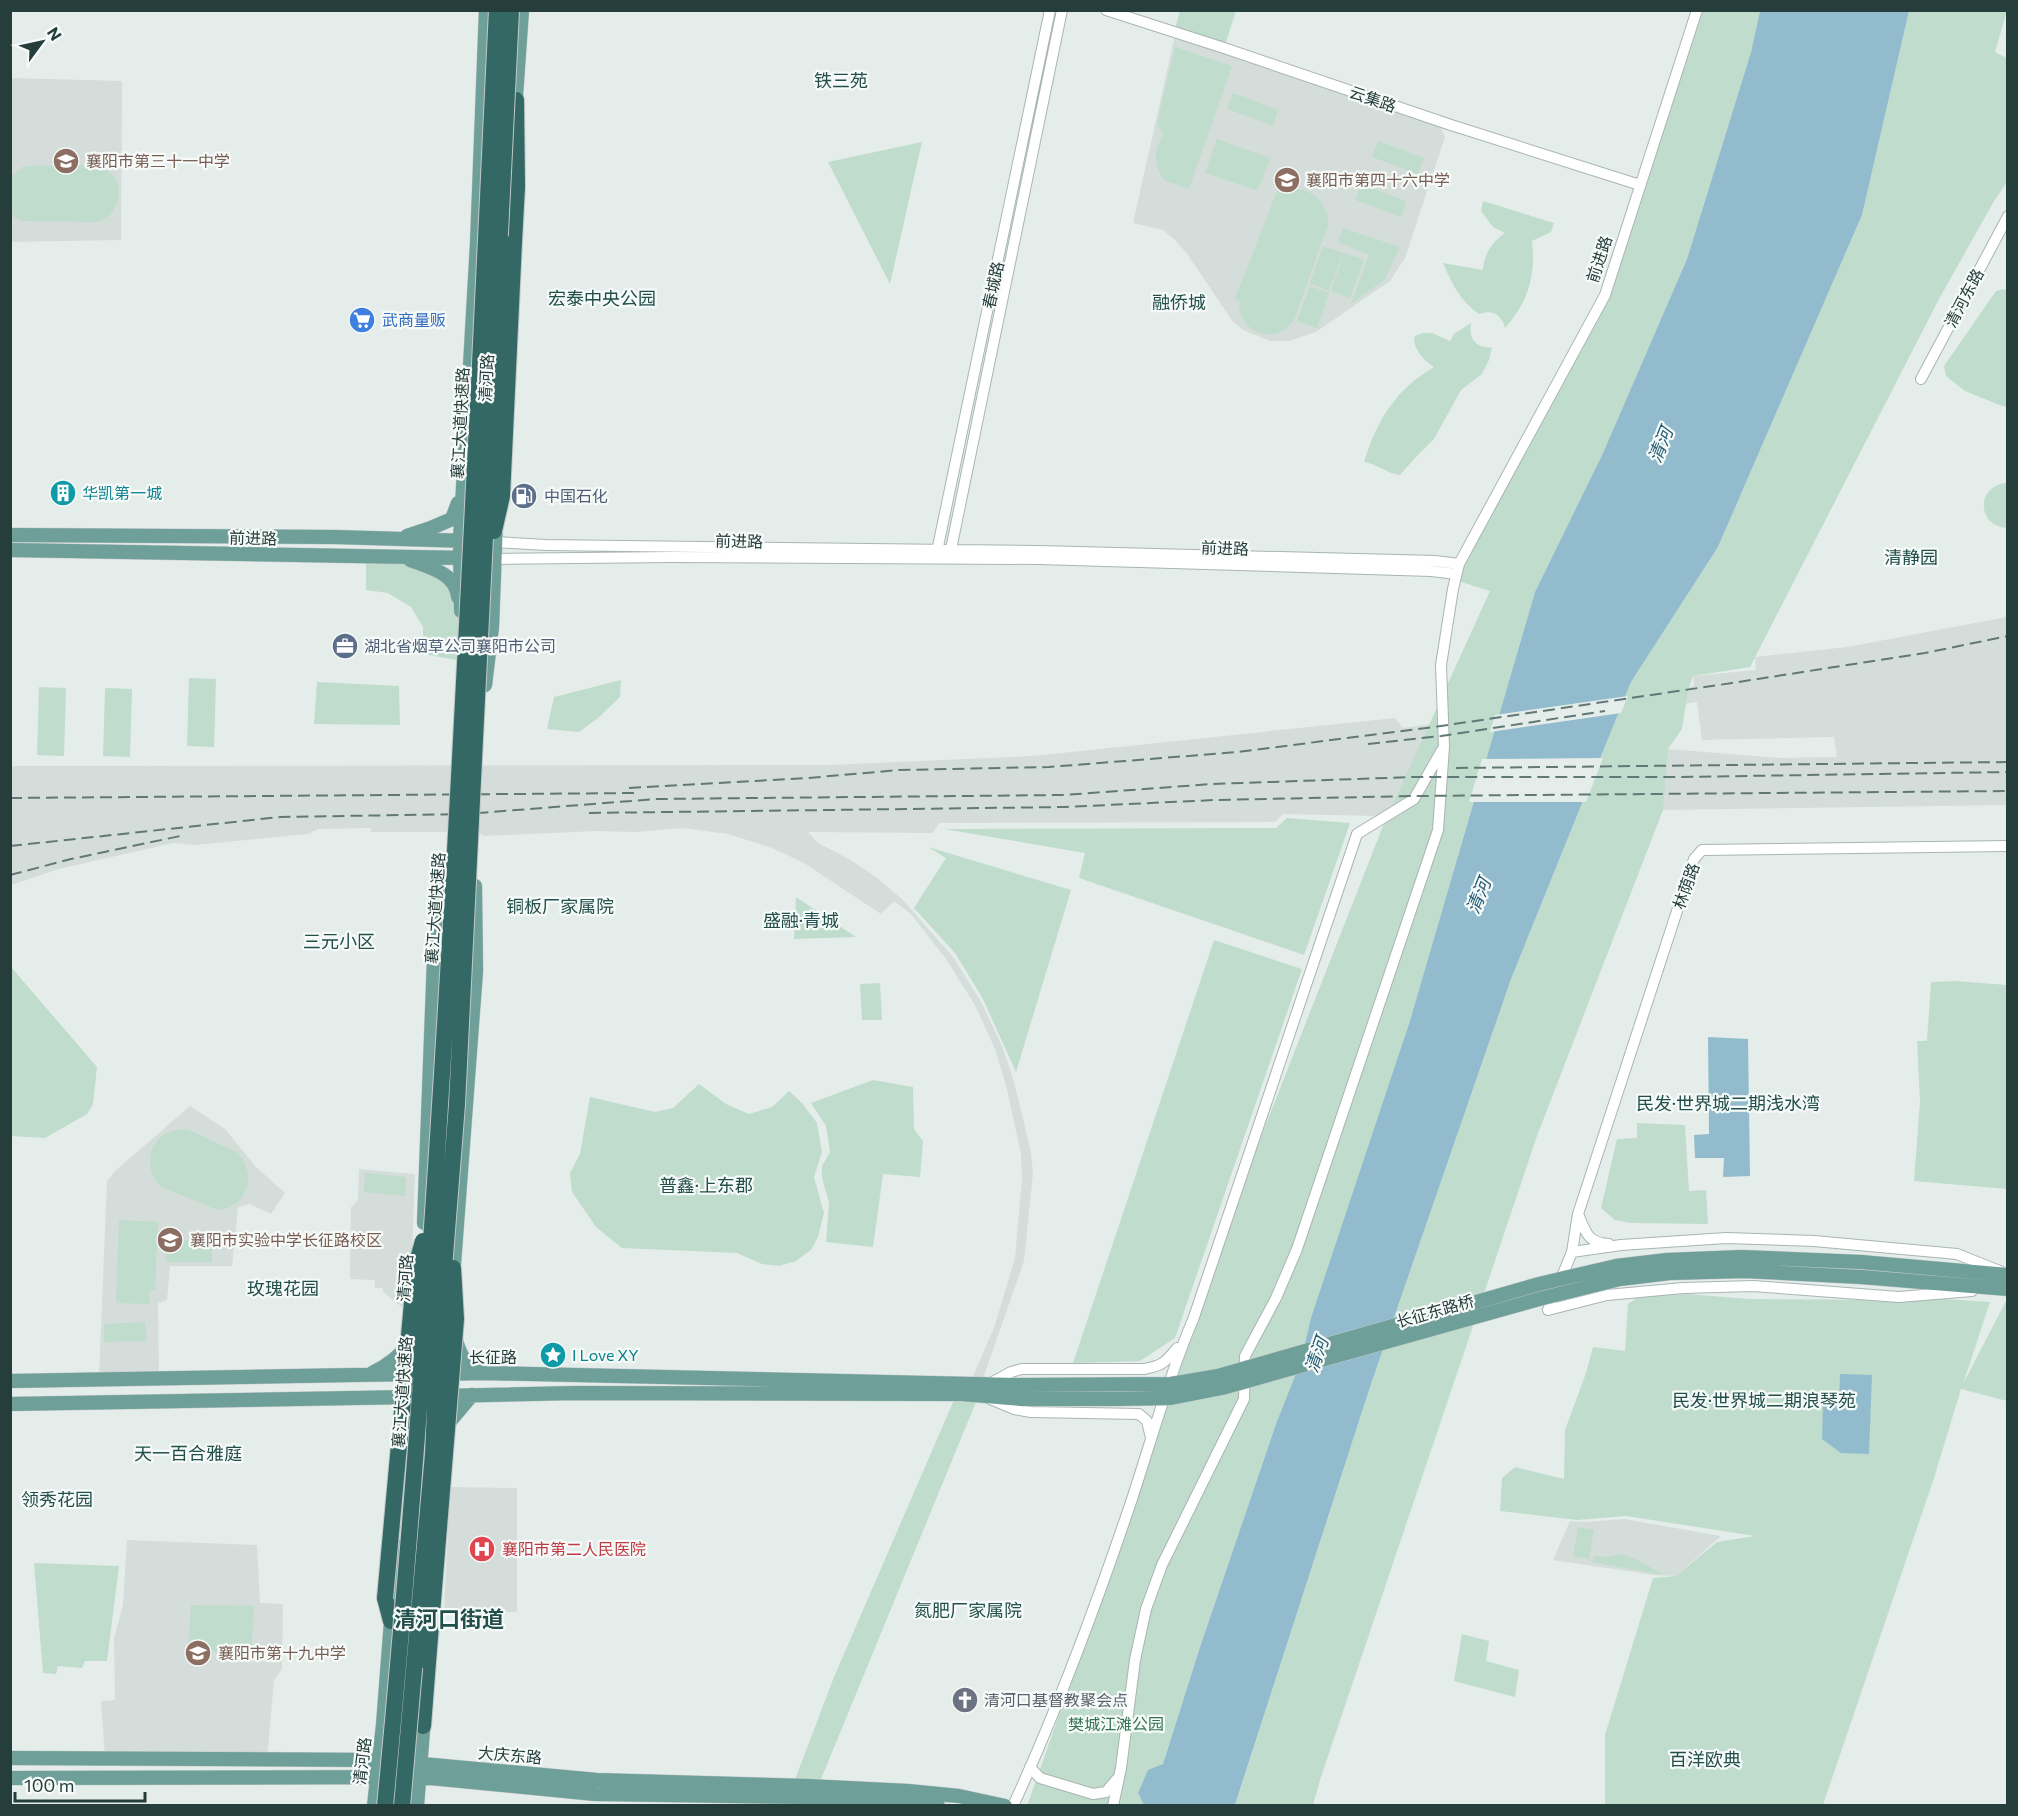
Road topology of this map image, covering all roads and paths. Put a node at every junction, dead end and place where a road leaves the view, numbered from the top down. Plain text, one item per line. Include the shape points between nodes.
1 (486, 10) edge
2 (491, 10) edge
3 (497, 10) edge
4 (511, 10) edge
5 (522, 10) edge
6 (1050, 10) edge
7 (1062, 10) edge
8 (1106, 10) edge
9 (1697, 10) edge
10 (516, 100) junction
11 (491, 139) junction
12 (1640, 185) junction
13 (2007, 216) edge
14 (1921, 379) dead end
15 (464, 490) junction
16 (10, 535) edge
17 (397, 539) junction
18 (460, 540) junction
19 (1472, 540) junction
20 (495, 542) junction
21 (10, 550) edge
22 (937, 555) junction
23 (950, 555) junction
24 (402, 557) junction
25 (460, 558) junction
26 (494, 559) junction
27 (1434, 566) junction
28 (1458, 569) junction
29 (1453, 588) junction
30 (461, 621) junction
31 (478, 684) junction
32 (457, 746) dead end
33 (482, 746) dead end
34 (1444, 747) junction
35 (2007, 846) edge
36 (450, 860) dead end
37 (475, 860) dead end
38 (440, 1103) junction
39 (457, 1104) junction
40 (1578, 1214) junction
41 (1621, 1245) junction
42 (1572, 1252) junction
43 (2007, 1274) edge
44 (2002, 1289) edge
45 (418, 1314) junction
46 (450, 1320) junction
47 (1184, 1341) junction
48 (1144, 1369) junction
49 (1173, 1370) junction
50 (482, 1373) junction
51 (416, 1374) junction
52 (447, 1374) junction
53 (368, 1375) junction
54 (10, 1382) edge
55 (991, 1383) junction
56 (1021, 1392) junction
57 (472, 1395) junction
58 (982, 1395) junction
59 (446, 1396) junction
60 (388, 1397) junction
61 (415, 1397) junction
62 (10, 1404) edge
63 (1139, 1414) junction
64 (1159, 1414) junction
65 (443, 1430) junction
66 (414, 1437) junction
67 (1152, 1441) junction
68 (391, 1621) junction
69 (423, 1726) junction
70 (10, 1758) edge
71 (378, 1760) junction
72 (1030, 1767) junction
73 (421, 1771) junction
74 (1119, 1776) junction
75 (10, 1778) edge
76 (376, 1778) junction
77 (1040, 1779) junction
78 (1022, 1784) junction
79 (892, 1804) edge
80 (937, 1805) edge
81 (374, 1806) edge
82 (386, 1806) edge
83 (402, 1806) edge
84 (417, 1806) edge
85 (1005, 1806) edge
86 (1013, 1806) edge
87 (1113, 1806) edge

1 - 15 main road, 清河路
2 - 11 highway, bridge
3 - 11 highway, 襄江大道快速路, bridge
4 - 31 highway, 襄江大道快速路, bridge
5 - 10 main road, 清河路
6 - 22 street, 春城路
7 - 23 street, 春城路
8 - 12 street, 云集路
9 - 12 street, 前进路
10 - 20 main road, 清河路
10 - 31 highway, bridge via 517,187 502,496 494,528 489,625
11 - 38 highway, 襄江大道快速路, bridge via 458,837
12 - 19 street, 前进路 via 1605,295
13 - 14 street, 清河东路
15 - 17 main road via 452,519
15 - 18 main road, 清河路
16 - 17 main road, 前进路
17 - 18 main road, 前进路
18 - 20 main road, 前进路
18 - 25 main road, 清河路
19 - 27 street via 1460,552
19 - 28 street, 前进路
20 - 22 street, 前进路
20 - 26 main road, 清河路
21 - 24 main road, 前进路
22 - 23 street, 前进路
22 - 26 street, 前进路
23 - 27 street, 前进路
24 - 25 main road, 前进路
24 - 30 main road via 446,575 458,591
25 - 26 main road, 前进路
25 - 30 main road, 清河路
26 - 33 main road, 清河路
27 - 28 street, 前进路
27 - 29 street
28 - 29 street
29 - 34 street via 1441,665
30 - 32 main road, 清河路
31 - 39 highway, 襄江大道快速路, bridge
34 - 47 street via 1414,799 1358,834
34 - 74 street via 1438,830 1297,1249 1245,1356 1244,1399 1162,1565 1146,1609
35 - 40 street, 林荫路 via 1702,850 1694,859
36 - 45 main road, 清河路 via 434,959
37 - 46 main road via 476,971
38 - 68 highway, bridge via 427,1224 415,1270 385,1598
38 - 82 highway, 襄江大道快速路, bridge
39 - 69 highway, bridge via 459,1143 452,1254 456,1319
39 - 83 highway, 襄江大道快速路, bridge via 433,1454
40 - 41 street via 1589,1238 1599,1244
40 - 42 street, 林荫路
41 - 42 street
41 - 43 street via 1726,1238 1814,1241 1957,1254
42 - 44 street, 林荫路 via 1548,1310 1607,1295 1683,1288 1753,1286 1899,1297
43 - 56 main road, 长征东路桥, bridge via 1741,1257 1616,1266 1539,1284 1218,1376 1171,1384
44 - 56 main road, 长征东路桥, bridge via 1744,1271 1670,1273 1543,1298 1222,1388 1171,1398 1117,1399
45 - 51 main road, 清河路
45 - 53 main road via 408,1346
46 - 50 main road via 467,1365
46 - 52 main road
47 - 48 street via 1165,1363
47 - 49 street
48 - 49 street
48 - 55 street via 1023,1370
49 - 64 street
50 - 52 main road, 长征路
50 - 55 main road, 长征路
51 - 52 main road, 长征路
51 - 53 main road, 长征路
51 - 61 main road, 清河路
52 - 59 main road
53 - 54 main road, 长征路
55 - 56 main road, 长征路
56 - 58 main road
57 - 58 main road
57 - 59 main road
57 - 65 main road
58 - 63 street via 1031,1412
59 - 61 main road
59 - 65 main road
60 - 61 main road
60 - 62 main road
60 - 66 main road via 402,1407
61 - 66 main road, 清河路
63 - 64 street
63 - 67 street via 1147,1422
64 - 67 street
65 - 69 main road via 435,1629
66 - 68 main road, 清河路
67 - 72 street via 1064,1687
68 - 71 main road, 清河路
69 - 73 main road
70 - 71 main road, 大庆东路
71 - 73 main road, 大庆东路
71 - 76 main road, 清河路
72 - 77 street
72 - 78 street
73 - 76 main road, 大庆东路
73 - 79 main road, 大庆东路 via 595,1794 803,1797
73 - 84 main road
73 - 85 main road, 大庆东路 via 441,1765 597,1780 908,1791
74 - 77 street via 1112,1788 1101,1794
74 - 87 street
75 - 76 main road, 大庆东路
76 - 81 main road, 清河路
77 - 78 street via 1032,1778
78 - 86 street
79 - 80 main road, 大庆东路

